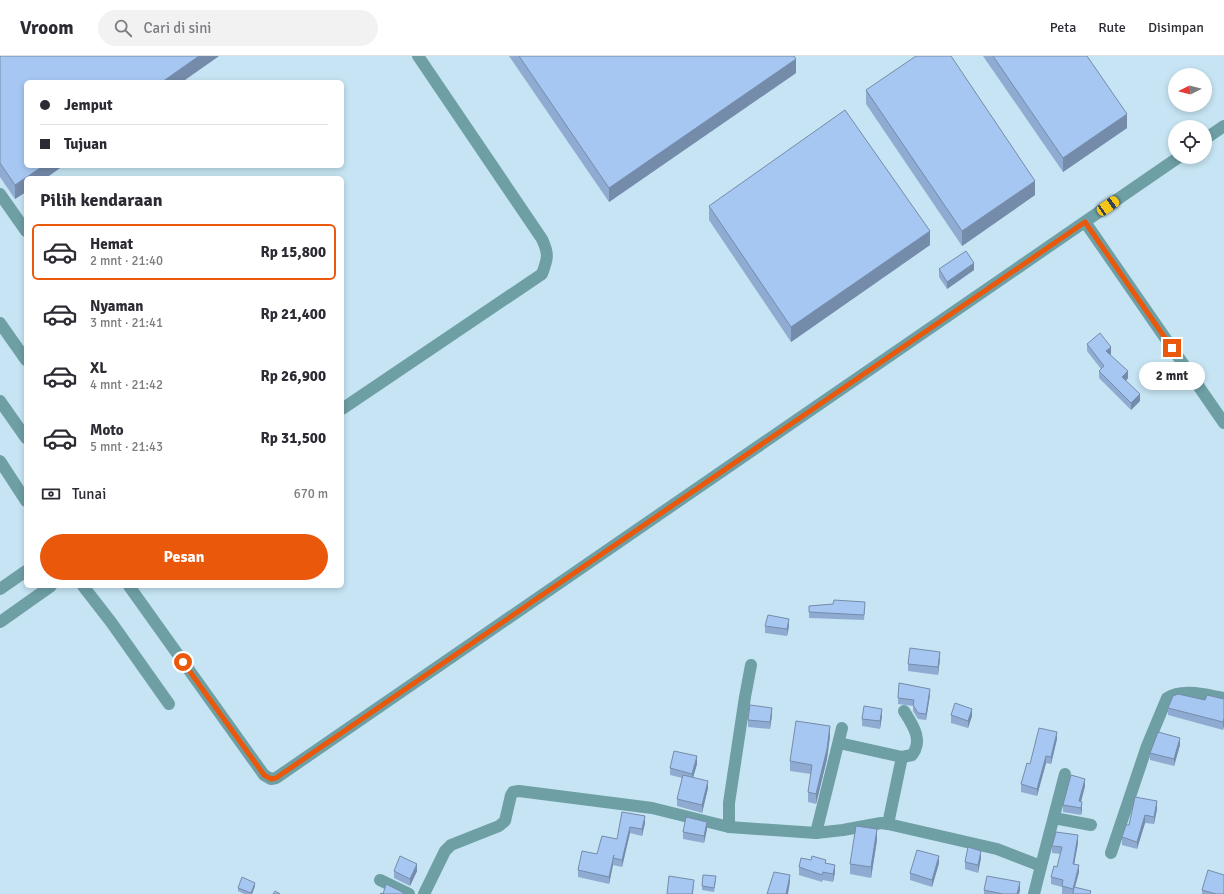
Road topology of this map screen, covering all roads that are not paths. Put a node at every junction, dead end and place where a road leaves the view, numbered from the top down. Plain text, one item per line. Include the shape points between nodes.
1 (418, 56) edge
2 (1224, 126) edge
3 (1212, 134) edge
4 (1169, 164) edge
5 (0, 194) edge
6 (1085, 222) junction
7 (24, 228) edge
8 (0, 323) edge
9 (24, 357) edge
10 (0, 401) edge
11 (344, 408) edge
12 (1224, 423) edge
13 (24, 435) edge
14 (0, 461) edge
15 (24, 498) edge
16 (24, 572) edge
17 (49, 588) edge
18 (85, 588) edge
19 (130, 588) edge
20 (0, 589) edge
21 (0, 622) edge
22 (752, 665) dead end
23 (1224, 698) edge
24 (168, 704) dead end
25 (904, 711) dead end
26 (842, 728) dead end
27 (839, 743) junction
28 (902, 757) junction
29 (1065, 774) dead end
30 (1054, 818) junction
31 (888, 824) junction
32 (1092, 825) dead end
33 (729, 827) junction
34 (816, 833) junction
35 (1111, 852) dead end
36 (1041, 866) junction
37 (380, 880) dead end
38 (409, 894) edge
39 (424, 894) edge
40 (1034, 894) edge

1 - 11 street via 542,239 548,251 545,266 542,274
2 - 3 street
4 - 6 street
5 - 7 street
6 - 12 street
6 - 19 street via 276,778 271,779 264,775
8 - 9 street
10 - 13 street
14 - 15 street
16 - 20 street
17 - 21 street
18 - 24 street
22 - 33 street via 729,803
23 - 35 street via 1181,692 1167,698 1147,746
25 - 28 street via 914,727 917,740 912,754
26 - 27 street
27 - 28 street
27 - 34 street
28 - 31 street
29 - 30 street
30 - 32 street
30 - 36 street
31 - 34 street via 881,822
31 - 36 street via 997,850
33 - 34 street
33 - 39 street via 652,808 518,790 513,792 505,821 499,826 451,845 444,851
36 - 40 street
37 - 38 street

